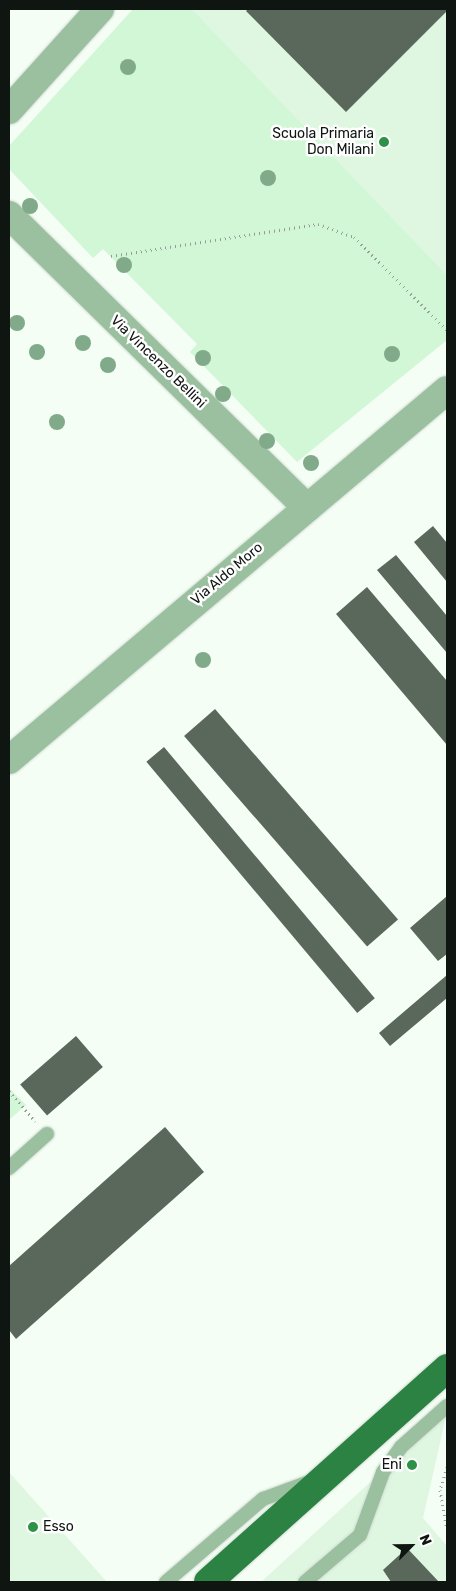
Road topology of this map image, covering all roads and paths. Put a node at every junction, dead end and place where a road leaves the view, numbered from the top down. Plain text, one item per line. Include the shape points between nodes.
1 (100, 9) edge
2 (9, 110) edge
3 (9, 215) edge
4 (111, 256) dead end
5 (447, 330) edge
6 (447, 390) edge
7 (307, 508) junction
8 (9, 760) edge
9 (9, 1091) edge
10 (47, 1134) joint
11 (9, 1168) edge
12 (447, 1368) edge
13 (447, 1406) edge
14 (447, 1467) edge
15 (326, 1476) junction
16 (447, 1528) edge
17 (166, 1582) edge
18 (208, 1582) edge
19 (305, 1582) edge

1 - 2 street
3 - 7 street, Via Vincenzo Bellini
4 - 5 path via 318,224 354,237
6 - 7 street, Via Aldo Moro
7 - 8 street, Via Aldo Moro
9 - 10 path
10 - 11 lane
12 - 15 highway
13 - 19 lane via 401,1447 383,1472 360,1535
14 - 16 path via 440,1490
15 - 17 lane via 263,1498
15 - 18 highway

